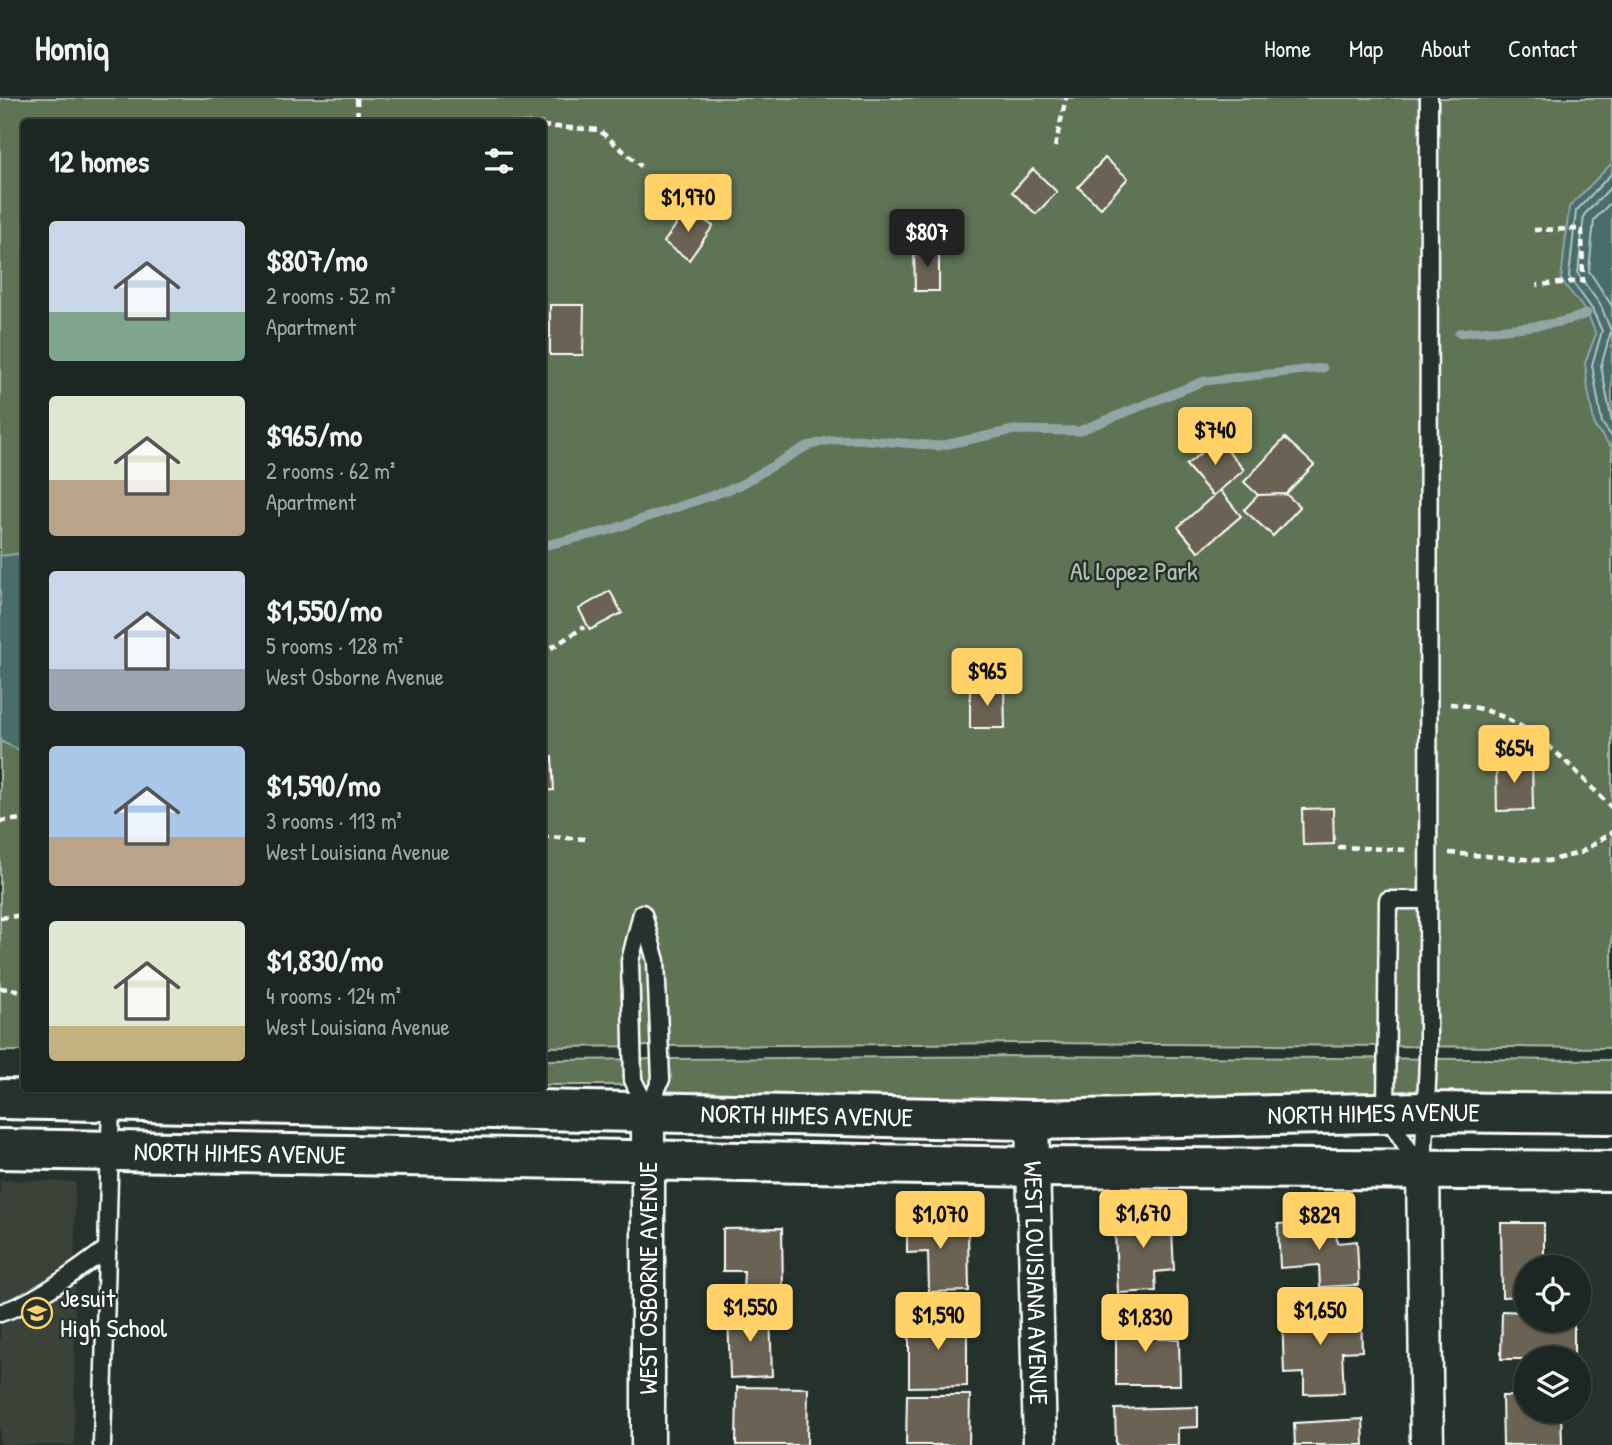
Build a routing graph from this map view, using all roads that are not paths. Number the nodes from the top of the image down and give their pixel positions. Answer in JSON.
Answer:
{"nodes":[{"id":1,"x":1429,"y":98,"type":"edge"},
{"id":2,"x":1427,"y":900,"type":"junction"},
{"id":3,"x":0,"y":1099,"type":"edge"},
{"id":4,"x":111,"y":1100,"type":"junction"},
{"id":5,"x":648,"y":1111,"type":"junction"},
{"id":6,"x":1427,"y":1112,"type":"junction"},
{"id":7,"x":1386,"y":1114,"type":"junction"},
{"id":8,"x":1612,"y":1114,"type":"edge"},
{"id":9,"x":1032,"y":1120,"type":"junction"},
{"id":10,"x":0,"y":1149,"type":"edge"},
{"id":11,"x":111,"y":1151,"type":"junction"},
{"id":12,"x":647,"y":1160,"type":"junction"},
{"id":13,"x":1035,"y":1167,"type":"junction"},
{"id":14,"x":1423,"y":1171,"type":"junction"},
{"id":15,"x":1612,"y":1171,"type":"edge"},
{"id":16,"x":108,"y":1248,"type":"junction"},
{"id":17,"x":0,"y":1312,"type":"edge"},
{"id":18,"x":102,"y":1445,"type":"edge"},
{"id":19,"x":648,"y":1445,"type":"edge"},
{"id":20,"x":1040,"y":1445,"type":"edge"},
{"id":21,"x":1427,"y":1445,"type":"edge"}],
"edges":[{"from":1,"to":2,"type":"lane"},
{"from":2,"to":6,"type":"lane"},
{"from":2,"to":7,"type":"lane"},
{"from":3,"to":4,"type":"street","name":"NORTH HIMES AVENUE"},
{"from":4,"to":5,"type":"street","name":"NORTH HIMES AVENUE"},
{"from":4,"to":11,"type":"lane"},
{"from":5,"to":5,"type":"lane"},
{"from":5,"to":9,"type":"street","name":"NORTH HIMES AVENUE"},
{"from":5,"to":12,"type":"street","name":"WEST OSBORNE AVENUE"},
{"from":6,"to":7,"type":"street","name":"NORTH HIMES AVENUE"},
{"from":6,"to":8,"type":"street","name":"NORTH HIMES AVENUE"},
{"from":6,"to":14,"type":"lane"},
{"from":7,"to":9,"type":"street","name":"NORTH HIMES AVENUE"},
{"from":7,"to":14,"type":"lane"},
{"from":9,"to":13,"type":"street","name":"WEST LOUISIANA AVENUE"},
{"from":10,"to":11,"type":"street","name":"NORTH HIMES AVENUE"},
{"from":11,"to":12,"type":"street","name":"NORTH HIMES AVENUE"},
{"from":11,"to":16,"type":"lane"},
{"from":12,"to":13,"type":"street","name":"NORTH HIMES AVENUE"},
{"from":12,"to":19,"type":"street","name":"WEST OSBORNE AVENUE"},
{"from":13,"to":14,"type":"street","name":"NORTH HIMES AVENUE"},
{"from":13,"to":20,"type":"street","name":"WEST LOUISIANA AVENUE"},
{"from":14,"to":15,"type":"street","name":"NORTH HIMES AVENUE"},
{"from":14,"to":21,"type":"street"},
{"from":16,"to":17,"type":"lane"},
{"from":16,"to":18,"type":"lane"}]}
